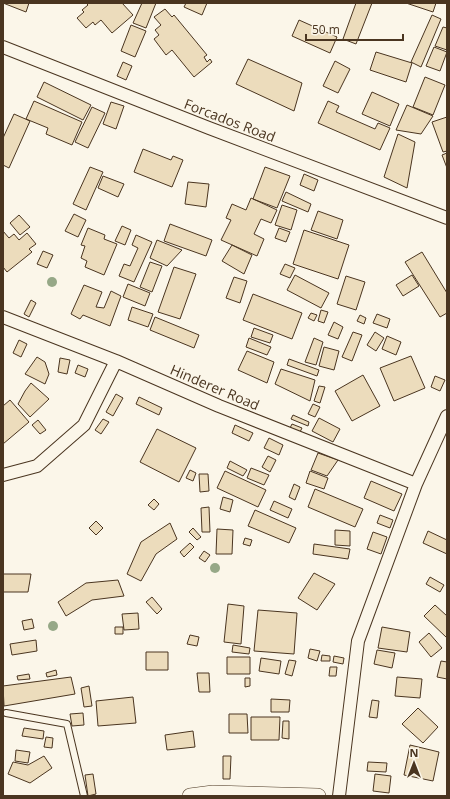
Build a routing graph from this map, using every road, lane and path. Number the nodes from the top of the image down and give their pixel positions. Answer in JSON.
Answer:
{"nodes":[{"id":1,"x":3,"y":47,"type":"edge"},
{"id":2,"x":447,"y":218,"type":"edge"},
{"id":3,"x":3,"y":317,"type":"edge"},
{"id":4,"x":116,"y":361,"type":"junction"},
{"id":5,"x":447,"y":416,"type":"edge"},
{"id":6,"x":3,"y":475,"type":"edge"},
{"id":7,"x":416,"y":484,"type":"junction"},
{"id":8,"x":6,"y":713,"type":"dead end"},
{"id":9,"x":84,"y":796,"type":"edge"},
{"id":10,"x":190,"y":796,"type":"edge"},
{"id":11,"x":318,"y":796,"type":"edge"},
{"id":12,"x":338,"y":796,"type":"edge"}],
"edges":[{"from":1,"to":2,"type":"street","name":"Forcados Road"},
{"from":3,"to":4,"type":"street","name":"Hinderer Road"},
{"from":4,"to":6,"type":"street"},
{"from":4,"to":7,"type":"street","name":"Hinderer Road"},
{"from":5,"to":7,"type":"street"},
{"from":7,"to":12,"type":"street"},
{"from":8,"to":9,"type":"lane"},
{"from":10,"to":11,"type":"street"}]}
